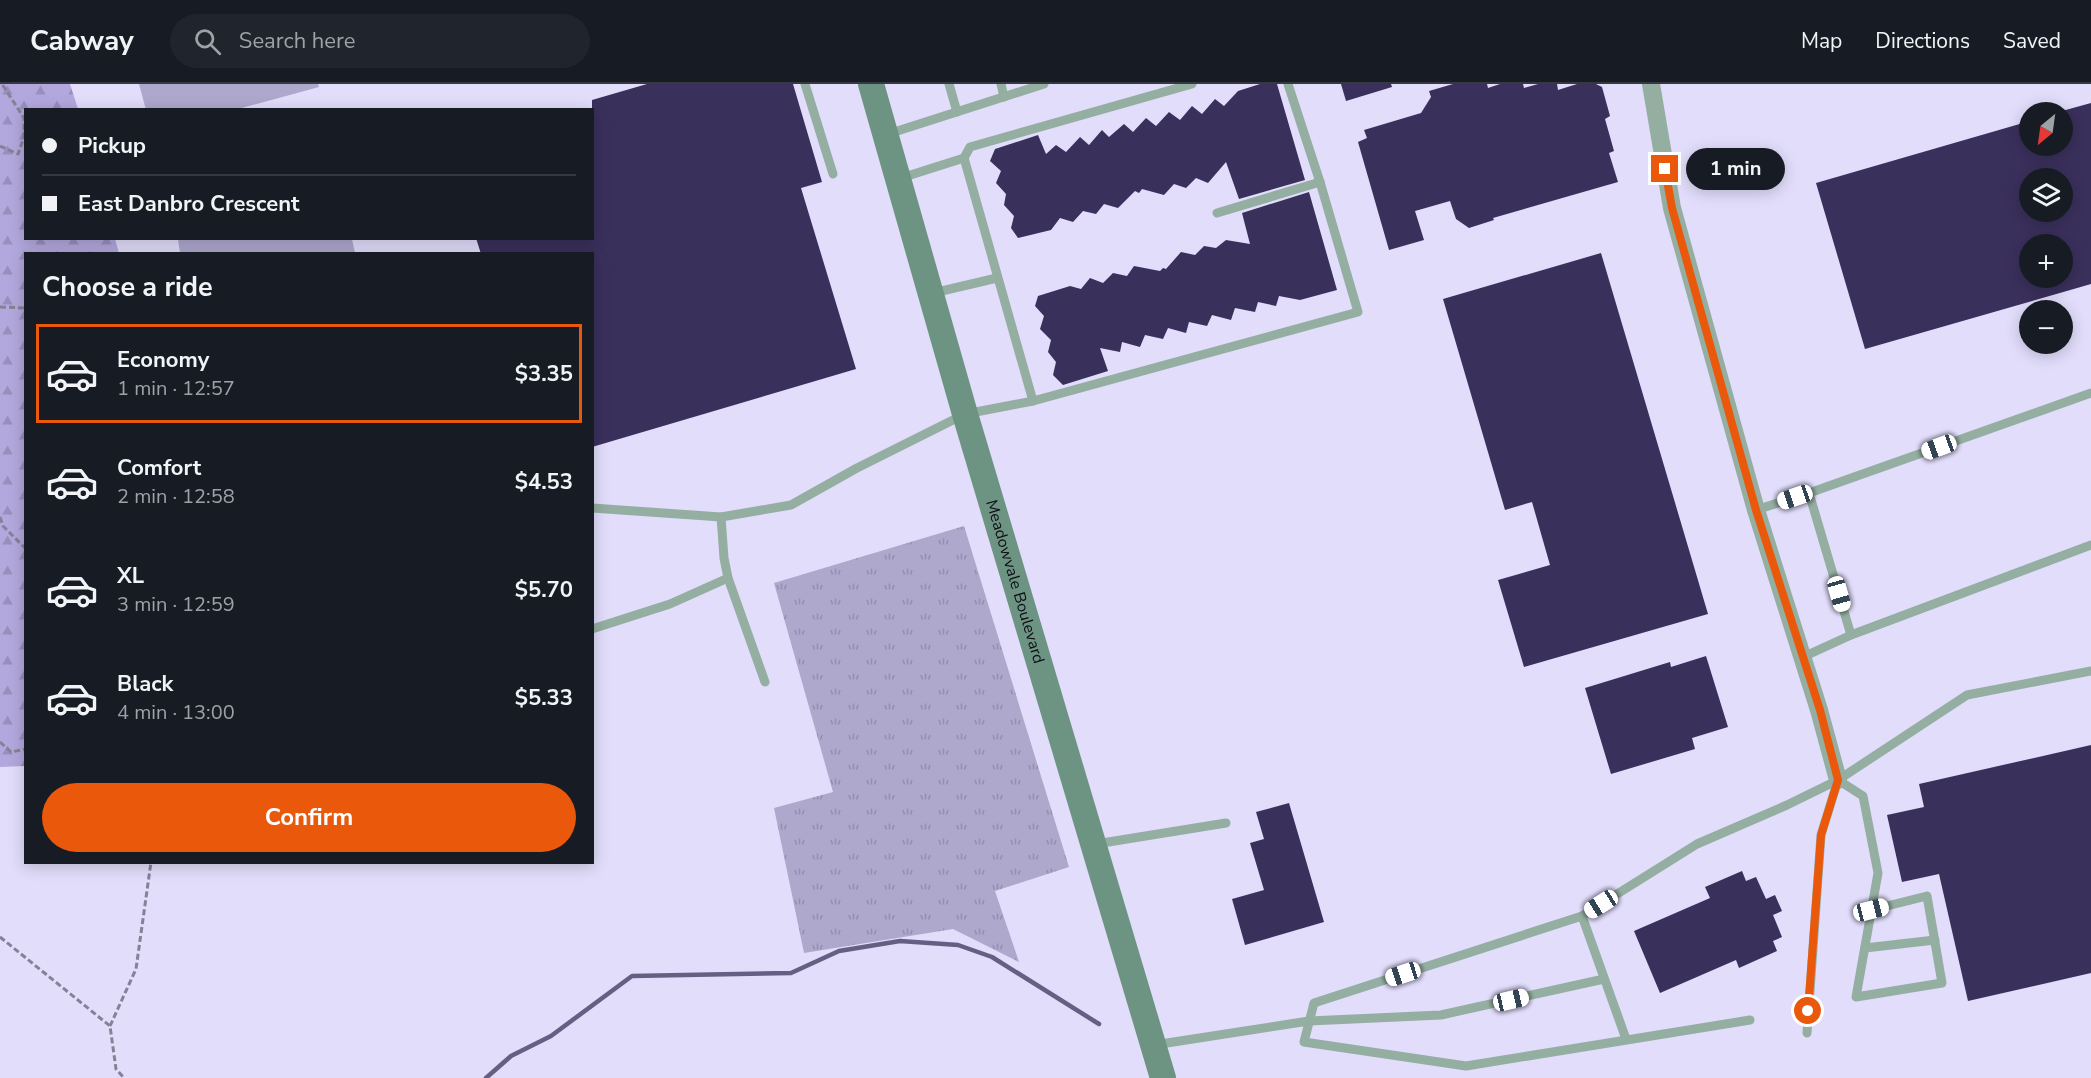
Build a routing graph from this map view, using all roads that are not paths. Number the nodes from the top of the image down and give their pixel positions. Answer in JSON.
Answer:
{"nodes":[{"id":1,"x":805,"y":84,"type":"edge"},
{"id":2,"x":871,"y":84,"type":"edge"},
{"id":3,"x":949,"y":84,"type":"edge"},
{"id":4,"x":1000,"y":84,"type":"edge"},
{"id":5,"x":1044,"y":84,"type":"edge"},
{"id":6,"x":1192,"y":84,"type":"edge"},
{"id":7,"x":1288,"y":84,"type":"edge"},
{"id":8,"x":1651,"y":84,"type":"edge"},
{"id":9,"x":1004,"y":97,"type":"junction"},
{"id":10,"x":957,"y":112,"type":"junction"},
{"id":11,"x":886,"y":134,"type":"junction"},
{"id":12,"x":964,"y":158,"type":"junction"},
{"id":13,"x":833,"y":174,"type":"dead end"},
{"id":14,"x":899,"y":179,"type":"junction"},
{"id":15,"x":1320,"y":182,"type":"junction"},
{"id":16,"x":1217,"y":213,"type":"dead end"},
{"id":17,"x":997,"y":278,"type":"junction"},
{"id":18,"x":931,"y":294,"type":"junction"},
{"id":19,"x":2091,"y":393,"type":"edge"},
{"id":20,"x":1034,"y":400,"type":"junction"},
{"id":21,"x":965,"y":414,"type":"junction"},
{"id":22,"x":1809,"y":493,"type":"junction"},
{"id":23,"x":594,"y":508,"type":"edge"},
{"id":24,"x":1756,"y":510,"type":"junction"},
{"id":25,"x":721,"y":518,"type":"junction"},
{"id":26,"x":2091,"y":545,"type":"edge"},
{"id":27,"x":728,"y":578,"type":"junction"},
{"id":28,"x":594,"y":628,"type":"edge"},
{"id":29,"x":1851,"y":635,"type":"junction"},
{"id":30,"x":1803,"y":657,"type":"junction"},
{"id":31,"x":2091,"y":671,"type":"edge"},
{"id":32,"x":765,"y":682,"type":"dead end"},
{"id":33,"x":1838,"y":780,"type":"junction"},
{"id":34,"x":1226,"y":823,"type":"dead end"},
{"id":35,"x":1093,"y":844,"type":"junction"},
{"id":36,"x":1871,"y":910,"type":"junction"},
{"id":37,"x":1582,"y":916,"type":"junction"},
{"id":38,"x":1935,"y":940,"type":"junction"},
{"id":39,"x":1865,"y":948,"type":"junction"},
{"id":40,"x":1604,"y":979,"type":"junction"},
{"id":41,"x":1750,"y":1020,"type":"dead end"},
{"id":42,"x":1309,"y":1021,"type":"junction"},
{"id":43,"x":1807,"y":1033,"type":"dead end"},
{"id":44,"x":1626,"y":1039,"type":"junction"},
{"id":45,"x":1153,"y":1045,"type":"junction"},
{"id":46,"x":1163,"y":1078,"type":"edge"}],
"edges":[{"from":1,"to":13,"type":"lane"},
{"from":2,"to":11,"type":"main road","name":"Meadowvale Boulevard"},
{"from":3,"to":10,"type":"lane"},
{"from":4,"to":9,"type":"lane"},
{"from":5,"to":9,"type":"lane"},
{"from":6,"to":12,"type":"lane"},
{"from":7,"to":15,"type":"lane"},
{"from":8,"to":24,"type":"street"},
{"from":9,"to":10,"type":"lane"},
{"from":10,"to":11,"type":"lane"},
{"from":11,"to":14,"type":"main road","name":"Meadowvale Boulevard"},
{"from":12,"to":14,"type":"lane"},
{"from":12,"to":17,"type":"lane"},
{"from":14,"to":18,"type":"main road","name":"Meadowvale Boulevard"},
{"from":15,"to":16,"type":"lane"},
{"from":15,"to":20,"type":"lane"},
{"from":17,"to":18,"type":"lane"},
{"from":17,"to":20,"type":"lane"},
{"from":18,"to":21,"type":"main road","name":"Meadowvale Boulevard"},
{"from":19,"to":22,"type":"lane"},
{"from":20,"to":21,"type":"lane"},
{"from":21,"to":25,"type":"lane"},
{"from":21,"to":35,"type":"main road","name":"Meadowvale Boulevard"},
{"from":22,"to":24,"type":"lane"},
{"from":22,"to":29,"type":"lane"},
{"from":23,"to":25,"type":"lane"},
{"from":24,"to":30,"type":"street"},
{"from":25,"to":27,"type":"lane"},
{"from":26,"to":29,"type":"lane"},
{"from":27,"to":28,"type":"lane"},
{"from":27,"to":32,"type":"lane"},
{"from":29,"to":30,"type":"lane"},
{"from":30,"to":33,"type":"street"},
{"from":31,"to":33,"type":"lane"},
{"from":33,"to":36,"type":"lane"},
{"from":33,"to":37,"type":"lane"},
{"from":33,"to":43,"type":"lane"},
{"from":34,"to":35,"type":"lane"},
{"from":35,"to":45,"type":"main road","name":"Meadowvale Boulevard"},
{"from":36,"to":38,"type":"lane"},
{"from":36,"to":39,"type":"lane"},
{"from":37,"to":40,"type":"lane"},
{"from":37,"to":42,"type":"lane"},
{"from":38,"to":39,"type":"lane"},
{"from":38,"to":39,"type":"lane"},
{"from":40,"to":42,"type":"lane"},
{"from":40,"to":44,"type":"lane"},
{"from":41,"to":44,"type":"lane"},
{"from":42,"to":44,"type":"lane"},
{"from":42,"to":45,"type":"lane"},
{"from":45,"to":46,"type":"main road","name":"Meadowvale Boulevard"}]}
